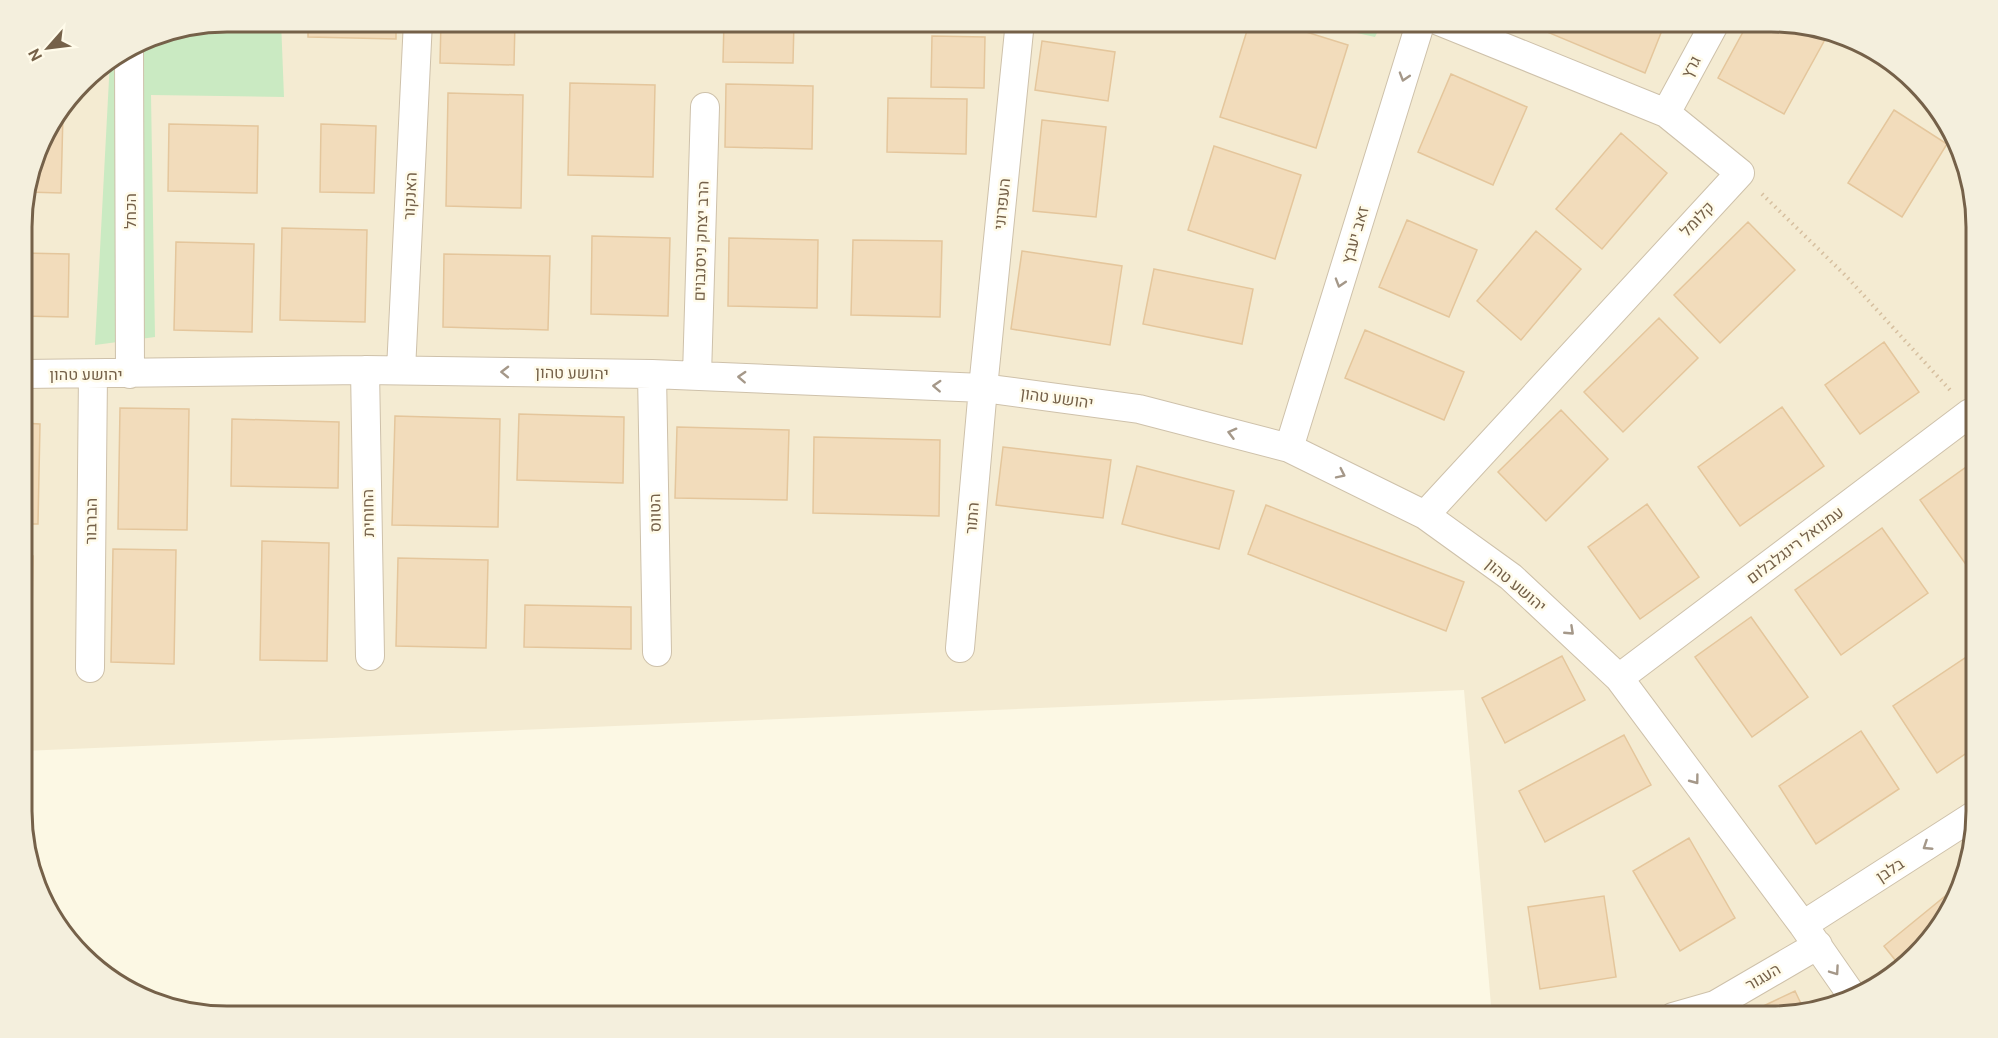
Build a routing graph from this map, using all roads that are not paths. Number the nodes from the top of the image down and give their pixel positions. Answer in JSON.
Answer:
{"nodes":[{"id":1,"x":417,"y":32,"type":"edge"},
{"id":2,"x":1019,"y":32,"type":"edge"},
{"id":3,"x":1418,"y":32,"type":"edge"},
{"id":4,"x":1466,"y":32,"type":"edge"},
{"id":5,"x":1710,"y":32,"type":"edge"},
{"id":6,"x":129,"y":58,"type":"edge"},
{"id":7,"x":705,"y":106,"type":"dead end"},
{"id":8,"x":1666,"y":113,"type":"junction"},
{"id":9,"x":365,"y":370,"type":"junction"},
{"id":10,"x":401,"y":370,"type":"junction"},
{"id":11,"x":32,"y":374,"type":"edge"},
{"id":12,"x":93,"y":374,"type":"junction"},
{"id":13,"x":130,"y":374,"type":"junction"},
{"id":14,"x":652,"y":374,"type":"junction"},
{"id":15,"x":697,"y":375,"type":"junction"},
{"id":16,"x":983,"y":388,"type":"junction"},
{"id":17,"x":1966,"y":421,"type":"edge"},
{"id":18,"x":1289,"y":448,"type":"junction"},
{"id":19,"x":1425,"y":515,"type":"junction"},
{"id":20,"x":960,"y":648,"type":"dead end"},
{"id":21,"x":657,"y":652,"type":"dead end"},
{"id":22,"x":370,"y":656,"type":"dead end"},
{"id":23,"x":90,"y":668,"type":"dead end"},
{"id":24,"x":1619,"y":678,"type":"junction"},
{"id":25,"x":1966,"y":822,"type":"edge"},
{"id":26,"x":1810,"y":935,"type":"junction"},
{"id":27,"x":1848,"y":990,"type":"edge"},
{"id":28,"x":1711,"y":1006,"type":"edge"}],
"edges":[{"from":1,"to":10,"type":"street","name":"האנקור"},
{"from":2,"to":16,"type":"street","name":"העפרוני"},
{"from":3,"to":18,"type":"street","name":"זאב יעבץ","one_way":true},
{"from":4,"to":8,"type":"street"},
{"from":5,"to":8,"type":"street","name":"גרץ"},
{"from":6,"to":13,"type":"street","name":"הכחל"},
{"from":7,"to":15,"type":"street","name":"הרב יצחק ניסנבוים"},
{"from":8,"to":19,"type":"street","name":"קלומל"},
{"from":9,"to":10,"type":"street","name":"יהושע טהון"},
{"from":9,"to":13,"type":"street","name":"יהושע טהון"},
{"from":9,"to":22,"type":"street","name":"החוחית"},
{"from":14,"to":10,"type":"street","name":"יהושע טהון","one_way":true},
{"from":11,"to":12,"type":"street","name":"יהושע טהון"},
{"from":12,"to":13,"type":"street","name":"יהושע טהון"},
{"from":12,"to":23,"type":"street","name":"הברבור"},
{"from":14,"to":15,"type":"street","name":"יהושע טהון"},
{"from":14,"to":21,"type":"street","name":"הטווס"},
{"from":16,"to":15,"type":"street","name":"יהושע טהון","one_way":true},
{"from":18,"to":16,"type":"street","name":"יהושע טהון","one_way":true},
{"from":16,"to":20,"type":"street","name":"התור"},
{"from":17,"to":24,"type":"street","name":"עמנואל רינגלבלום"},
{"from":18,"to":19,"type":"street","name":"יהושע טהון","one_way":true},
{"from":19,"to":24,"type":"street","name":"יהושע טהון","one_way":true},
{"from":24,"to":26,"type":"street","name":"יהושע טהון","one_way":true},
{"from":25,"to":26,"type":"street","name":"בלבן","one_way":true},
{"from":26,"to":27,"type":"street","name":"יהושע טהון","one_way":true},
{"from":26,"to":28,"type":"street","name":"העגור"}]}
